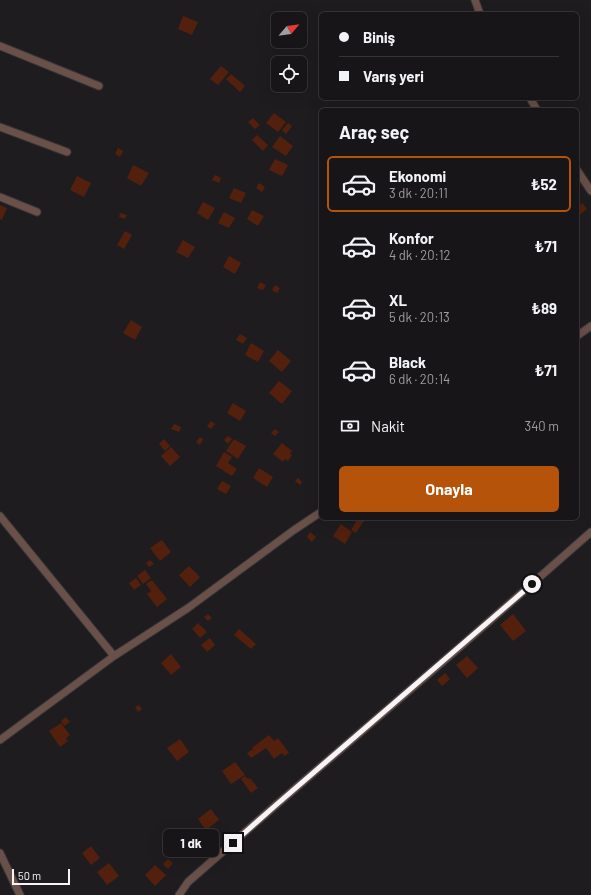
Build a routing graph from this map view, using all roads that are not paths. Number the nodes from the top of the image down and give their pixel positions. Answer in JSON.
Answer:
{"nodes":[{"id":1,"x":475,"y":0,"type":"edge"},
{"id":2,"x":479,"y":12,"type":"edge"},
{"id":3,"x":0,"y":46,"type":"edge"},
{"id":4,"x":99,"y":86,"type":"dead end"},
{"id":5,"x":0,"y":127,"type":"edge"},
{"id":6,"x":67,"y":152,"type":"dead end"},
{"id":7,"x":579,"y":173,"type":"edge"},
{"id":8,"x":591,"y":191,"type":"edge"},
{"id":9,"x":0,"y":198,"type":"edge"},
{"id":10,"x":37,"y":212,"type":"dead end"},
{"id":11,"x":591,"y":326,"type":"edge"},
{"id":12,"x":579,"y":335,"type":"edge"},
{"id":13,"x":319,"y":513,"type":"edge"},
{"id":14,"x":0,"y":516,"type":"edge"},
{"id":15,"x":591,"y":532,"type":"edge"},
{"id":16,"x":114,"y":656,"type":"junction"},
{"id":17,"x":0,"y":740,"type":"edge"},
{"id":18,"x":0,"y":853,"type":"edge"},
{"id":19,"x":20,"y":895,"type":"edge"},
{"id":20,"x":179,"y":895,"type":"edge"}],
"edges":[{"from":1,"to":2,"type":"street"},
{"from":3,"to":4,"type":"street"},
{"from":5,"to":6,"type":"street"},
{"from":7,"to":8,"type":"street"},
{"from":9,"to":10,"type":"street"},
{"from":11,"to":12,"type":"street"},
{"from":13,"to":16,"type":"street"},
{"from":14,"to":16,"type":"street"},
{"from":15,"to":20,"type":"street"},
{"from":16,"to":17,"type":"street"},
{"from":18,"to":19,"type":"street"}]}
